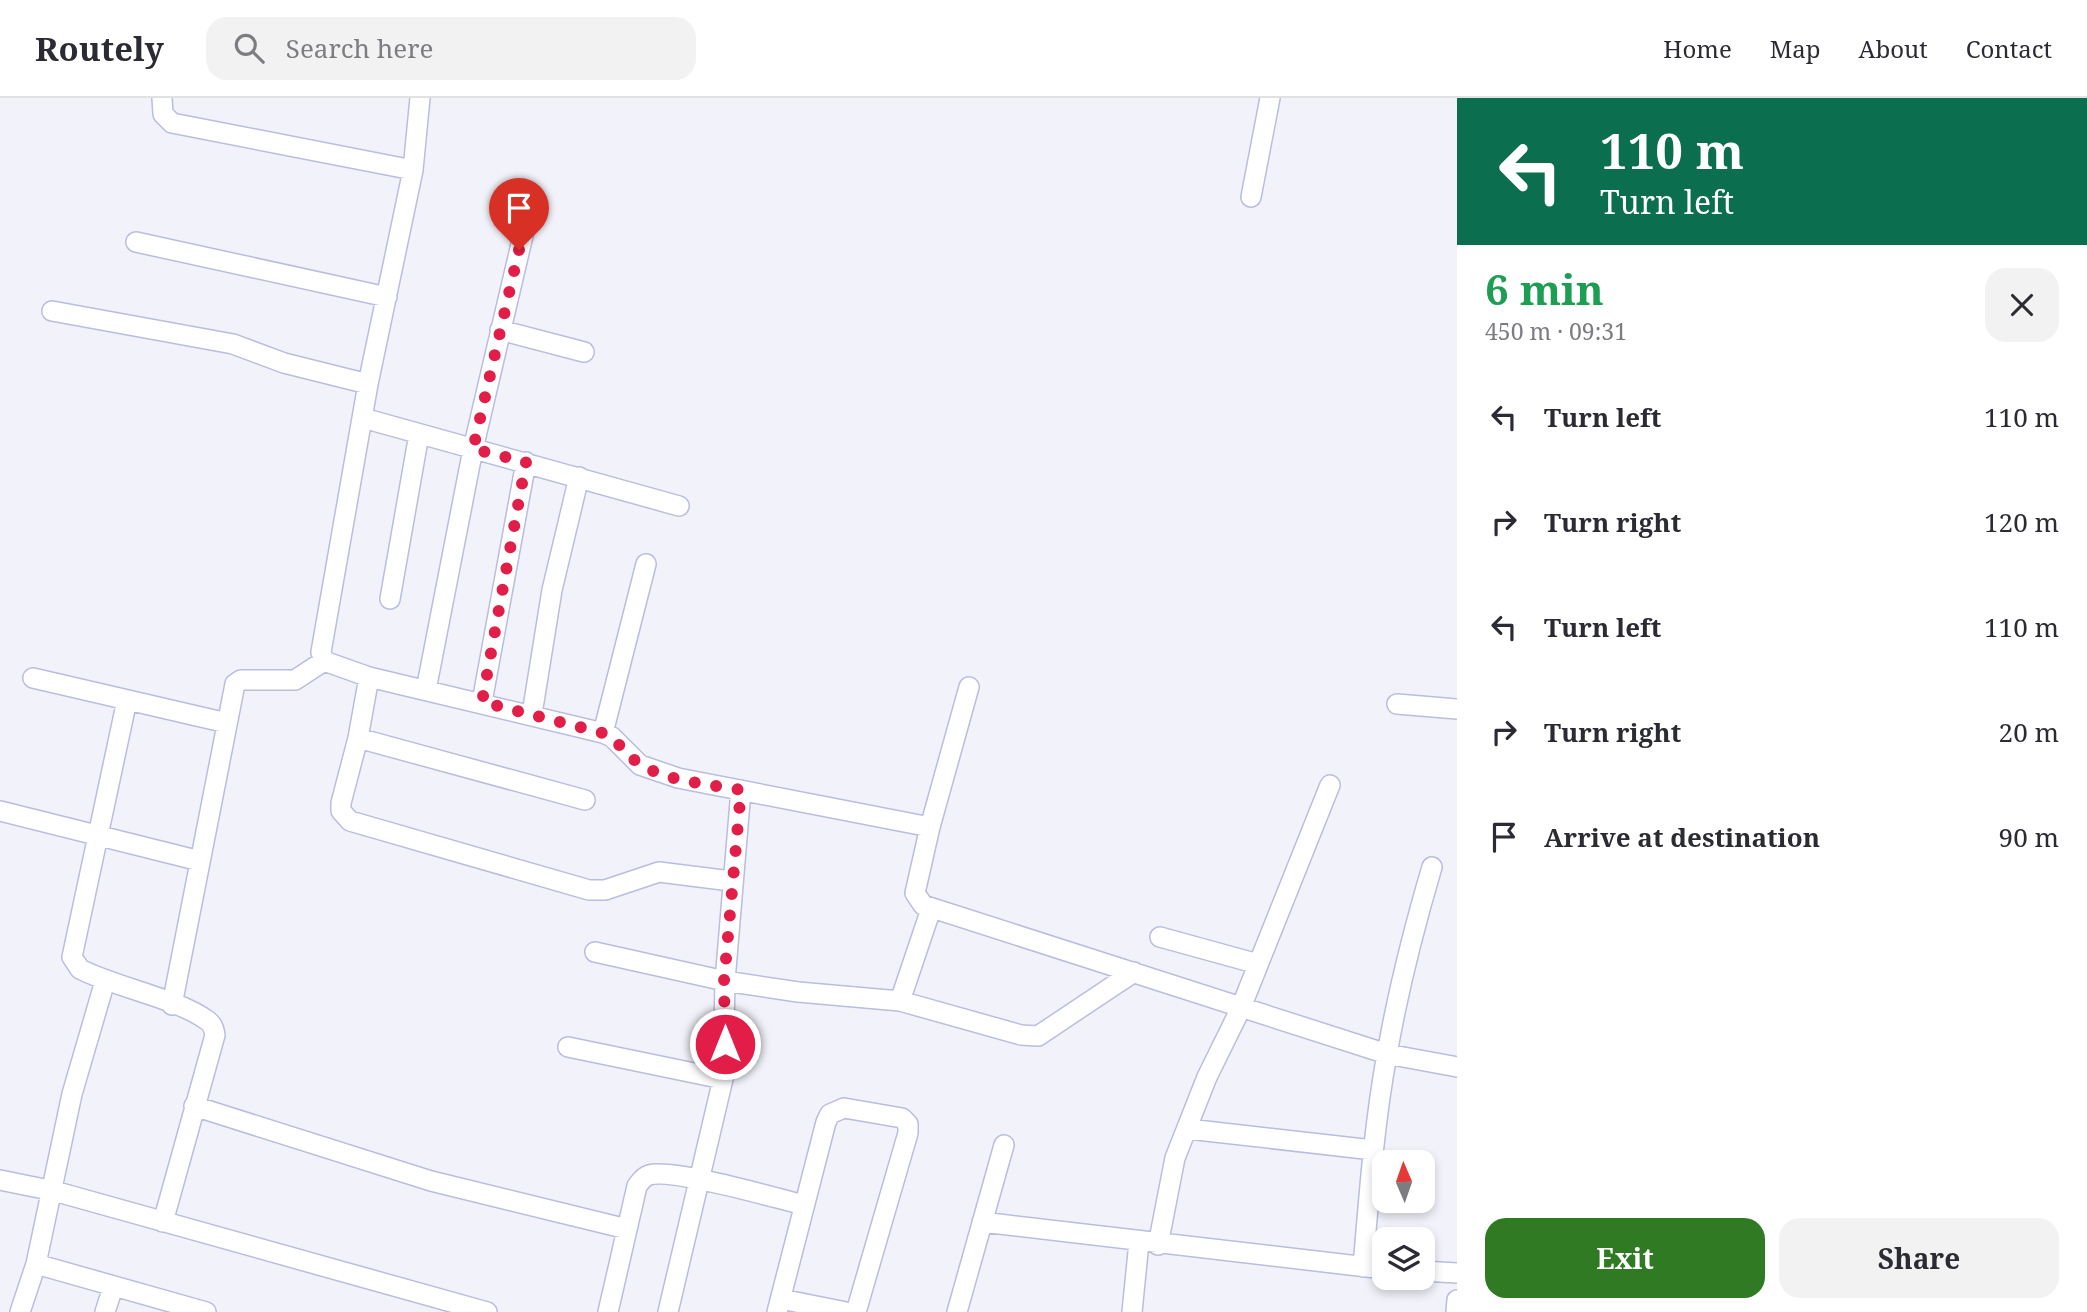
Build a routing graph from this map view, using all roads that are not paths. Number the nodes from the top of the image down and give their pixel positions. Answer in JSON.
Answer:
{"nodes":[{"id":1,"x":162,"y":98,"type":"edge"},
{"id":2,"x":420,"y":98,"type":"edge"},
{"id":3,"x":1270,"y":98,"type":"edge"},
{"id":4,"x":413,"y":170,"type":"junction"},
{"id":5,"x":1251,"y":197,"type":"dead end"},
{"id":6,"x":526,"y":223,"type":"dead end"},
{"id":7,"x":136,"y":242,"type":"dead end"},
{"id":8,"x":387,"y":297,"type":"junction"},
{"id":9,"x":52,"y":311,"type":"dead end"},
{"id":10,"x":500,"y":330,"type":"junction"},
{"id":11,"x":584,"y":352,"type":"dead end"},
{"id":12,"x":368,"y":384,"type":"junction"},
{"id":13,"x":363,"y":418,"type":"junction"},
{"id":14,"x":419,"y":434,"type":"junction"},
{"id":15,"x":473,"y":449,"type":"junction"},
{"id":16,"x":526,"y":462,"type":"junction"},
{"id":17,"x":579,"y":477,"type":"junction"},
{"id":18,"x":679,"y":506,"type":"dead end"},
{"id":19,"x":646,"y":564,"type":"dead end"},
{"id":20,"x":390,"y":599,"type":"dead end"},
{"id":21,"x":324,"y":661,"type":"junction"},
{"id":22,"x":369,"y":677,"type":"junction"},
{"id":23,"x":33,"y":678,"type":"dead end"},
{"id":24,"x":969,"y":687,"type":"dead end"},
{"id":25,"x":426,"y":690,"type":"junction"},
{"id":26,"x":127,"y":700,"type":"junction"},
{"id":27,"x":482,"y":702,"type":"junction"},
{"id":28,"x":1397,"y":704,"type":"dead end"},
{"id":29,"x":1457,"y":709,"type":"edge"},
{"id":30,"x":532,"y":714,"type":"junction"},
{"id":31,"x":227,"y":723,"type":"junction"},
{"id":32,"x":603,"y":733,"type":"junction"},
{"id":33,"x":358,"y":738,"type":"junction"},
{"id":34,"x":1330,"y":785,"type":"dead end"},
{"id":35,"x":741,"y":790,"type":"junction"},
{"id":36,"x":585,"y":800,"type":"dead end"},
{"id":37,"x":0,"y":811,"type":"edge"},
{"id":38,"x":930,"y":827,"type":"junction"},
{"id":39,"x":98,"y":834,"type":"junction"},
{"id":40,"x":200,"y":861,"type":"junction"},
{"id":41,"x":1432,"y":867,"type":"dead end"},
{"id":42,"x":732,"y":881,"type":"junction"},
{"id":43,"x":931,"y":908,"type":"junction"},
{"id":44,"x":1160,"y":937,"type":"dead end"},
{"id":45,"x":595,"y":952,"type":"dead end"},
{"id":46,"x":1258,"y":964,"type":"junction"},
{"id":47,"x":1134,"y":972,"type":"junction"},
{"id":48,"x":724,"y":981,"type":"junction"},
{"id":49,"x":105,"y":982,"type":"junction"},
{"id":50,"x":900,"y":1001,"type":"junction"},
{"id":51,"x":172,"y":1005,"type":"junction"},
{"id":52,"x":1240,"y":1010,"type":"junction"},
{"id":53,"x":568,"y":1047,"type":"dead end"},
{"id":54,"x":1387,"y":1054,"type":"junction"},
{"id":55,"x":1457,"y":1068,"type":"edge"},
{"id":56,"x":723,"y":1079,"type":"junction"},
{"id":57,"x":194,"y":1106,"type":"junction"},
{"id":58,"x":1188,"y":1129,"type":"junction"},
{"id":59,"x":1004,"y":1145,"type":"dead end"},
{"id":60,"x":1373,"y":1150,"type":"joint"},
{"id":61,"x":1372,"y":1162,"type":"edge"},
{"id":62,"x":0,"y":1180,"type":"edge"},
{"id":63,"x":702,"y":1180,"type":"junction"},
{"id":64,"x":54,"y":1191,"type":"junction"},
{"id":65,"x":804,"y":1205,"type":"junction"},
{"id":66,"x":163,"y":1222,"type":"junction"},
{"id":67,"x":982,"y":1222,"type":"junction"},
{"id":68,"x":627,"y":1229,"type":"junction"},
{"id":69,"x":1149,"y":1243,"type":"junction"},
{"id":70,"x":36,"y":1264,"type":"junction"},
{"id":71,"x":1363,"y":1267,"type":"junction"},
{"id":72,"x":1372,"y":1268,"type":"edge"},
{"id":73,"x":1435,"y":1272,"type":"edge"},
{"id":74,"x":1457,"y":1273,"type":"edge"},
{"id":75,"x":113,"y":1287,"type":"junction"},
{"id":76,"x":1457,"y":1300,"type":"edge"},
{"id":77,"x":779,"y":1306,"type":"edge"},
{"id":78,"x":20,"y":1312,"type":"edge"},
{"id":79,"x":105,"y":1312,"type":"edge"},
{"id":80,"x":203,"y":1312,"type":"edge"},
{"id":81,"x":487,"y":1312,"type":"edge"},
{"id":82,"x":608,"y":1312,"type":"edge"},
{"id":83,"x":668,"y":1312,"type":"edge"},
{"id":84,"x":846,"y":1312,"type":"edge"},
{"id":85,"x":856,"y":1312,"type":"edge"},
{"id":86,"x":957,"y":1312,"type":"edge"},
{"id":87,"x":1132,"y":1312,"type":"edge"},
{"id":88,"x":1456,"y":1312,"type":"edge"}],
"edges":[{"from":1,"to":4,"type":"street"},
{"from":2,"to":4,"type":"street"},
{"from":3,"to":5,"type":"street"},
{"from":4,"to":8,"type":"street"},
{"from":6,"to":10,"type":"street"},
{"from":7,"to":8,"type":"street"},
{"from":8,"to":12,"type":"street"},
{"from":9,"to":12,"type":"street"},
{"from":10,"to":11,"type":"street"},
{"from":10,"to":15,"type":"street"},
{"from":12,"to":13,"type":"street"},
{"from":13,"to":14,"type":"street"},
{"from":13,"to":21,"type":"street"},
{"from":14,"to":15,"type":"street"},
{"from":14,"to":20,"type":"street"},
{"from":15,"to":16,"type":"street"},
{"from":15,"to":25,"type":"street"},
{"from":16,"to":17,"type":"street"},
{"from":16,"to":27,"type":"street"},
{"from":17,"to":18,"type":"street"},
{"from":17,"to":30,"type":"street"},
{"from":19,"to":32,"type":"street"},
{"from":21,"to":22,"type":"street"},
{"from":21,"to":31,"type":"street"},
{"from":22,"to":25,"type":"street"},
{"from":22,"to":33,"type":"street"},
{"from":23,"to":26,"type":"street"},
{"from":24,"to":38,"type":"street"},
{"from":25,"to":27,"type":"street"},
{"from":26,"to":31,"type":"street"},
{"from":26,"to":39,"type":"street"},
{"from":27,"to":30,"type":"street"},
{"from":28,"to":29,"type":"street"},
{"from":30,"to":32,"type":"street"},
{"from":31,"to":40,"type":"street"},
{"from":32,"to":35,"type":"street"},
{"from":33,"to":36,"type":"street"},
{"from":33,"to":42,"type":"street"},
{"from":34,"to":46,"type":"street"},
{"from":35,"to":38,"type":"street"},
{"from":35,"to":42,"type":"street"},
{"from":37,"to":39,"type":"street"},
{"from":38,"to":43,"type":"street"},
{"from":39,"to":40,"type":"street"},
{"from":39,"to":49,"type":"street"},
{"from":40,"to":51,"type":"street"},
{"from":41,"to":54,"type":"street"},
{"from":42,"to":48,"type":"street"},
{"from":43,"to":47,"type":"street"},
{"from":43,"to":50,"type":"street"},
{"from":44,"to":46,"type":"street"},
{"from":45,"to":48,"type":"street"},
{"from":46,"to":52,"type":"street"},
{"from":47,"to":50,"type":"street"},
{"from":47,"to":52,"type":"street"},
{"from":48,"to":50,"type":"street"},
{"from":48,"to":56,"type":"street"},
{"from":49,"to":51,"type":"street"},
{"from":49,"to":64,"type":"street"},
{"from":51,"to":57,"type":"street"},
{"from":52,"to":54,"type":"street"},
{"from":52,"to":58,"type":"street"},
{"from":53,"to":56,"type":"street"},
{"from":54,"to":55,"type":"street"},
{"from":54,"to":60,"type":"street"},
{"from":56,"to":63,"type":"street"},
{"from":57,"to":66,"type":"street"},
{"from":57,"to":68,"type":"street"},
{"from":58,"to":60,"type":"street"},
{"from":58,"to":69,"type":"street"},
{"from":59,"to":67,"type":"street"},
{"from":61,"to":71,"type":"street"},
{"from":62,"to":64,"type":"street"},
{"from":63,"to":65,"type":"street"},
{"from":63,"to":68,"type":"street"},
{"from":63,"to":83,"type":"street"},
{"from":64,"to":66,"type":"street"},
{"from":64,"to":70,"type":"street"},
{"from":65,"to":77,"type":"street"},
{"from":65,"to":85,"type":"street"},
{"from":66,"to":81,"type":"street"},
{"from":67,"to":69,"type":"street"},
{"from":67,"to":86,"type":"street"},
{"from":68,"to":82,"type":"street"},
{"from":69,"to":71,"type":"street"},
{"from":69,"to":87,"type":"street"},
{"from":70,"to":75,"type":"street"},
{"from":70,"to":78,"type":"street"},
{"from":71,"to":72,"type":"street"},
{"from":73,"to":74,"type":"street"},
{"from":75,"to":79,"type":"street"},
{"from":75,"to":80,"type":"street"},
{"from":76,"to":88,"type":"street"},
{"from":77,"to":84,"type":"street"}]}
